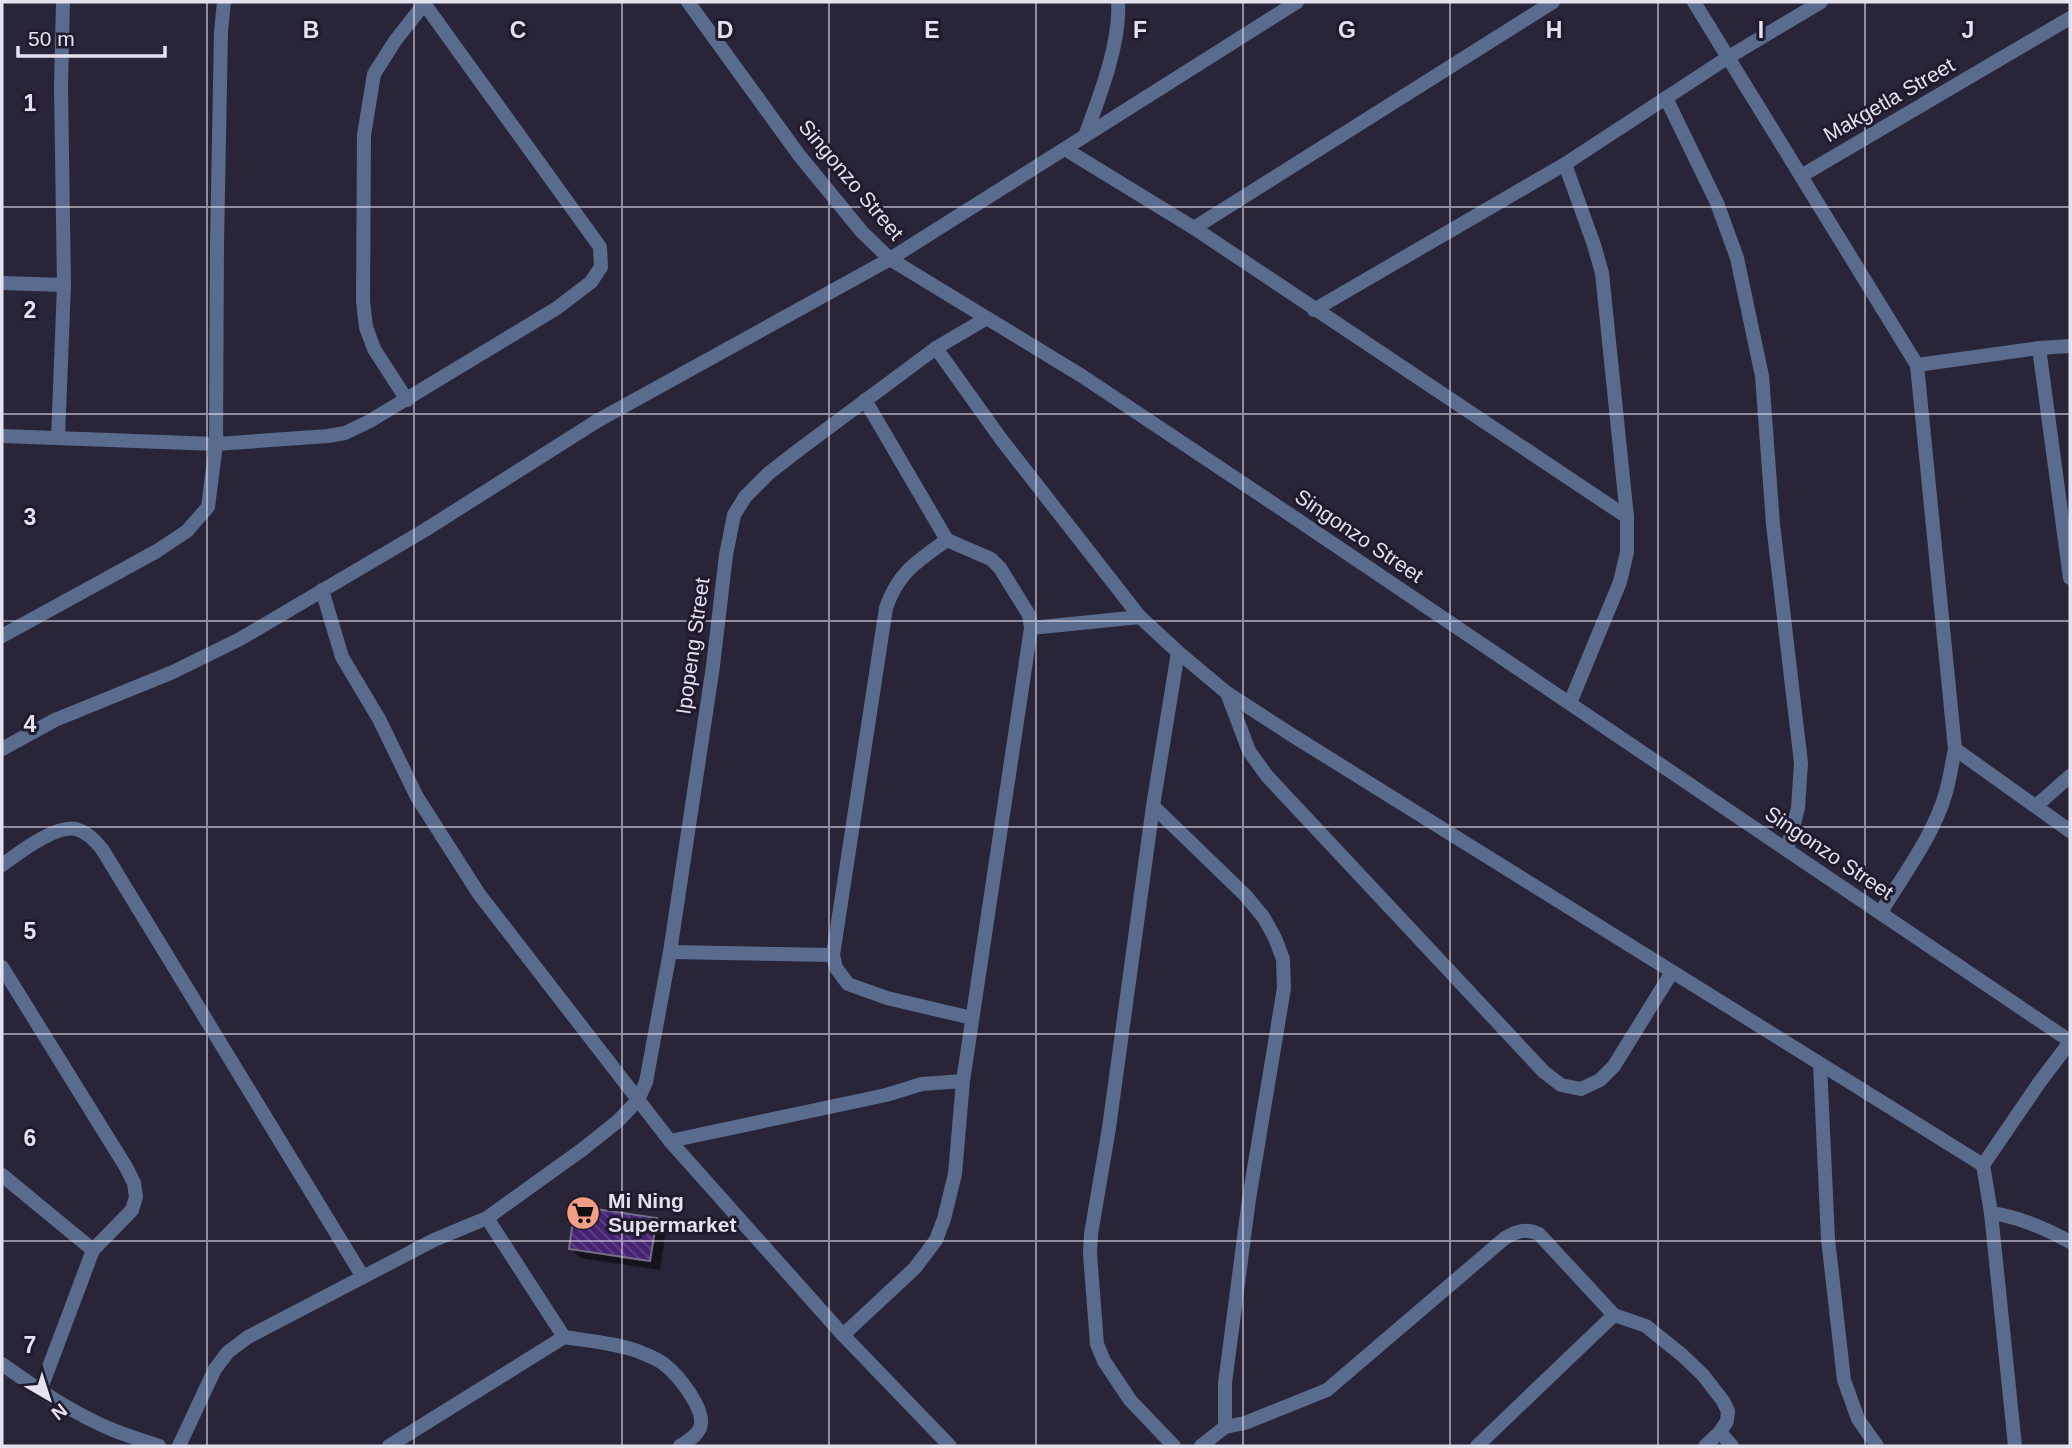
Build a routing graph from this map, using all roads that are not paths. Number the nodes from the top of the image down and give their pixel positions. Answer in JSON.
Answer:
{"nodes":[{"id":1,"x":63,"y":2,"type":"edge"},
{"id":2,"x":224,"y":2,"type":"edge"},
{"id":3,"x":688,"y":2,"type":"edge"},
{"id":4,"x":1118,"y":2,"type":"edge"},
{"id":5,"x":1297,"y":2,"type":"edge"},
{"id":6,"x":1553,"y":2,"type":"edge"},
{"id":7,"x":1694,"y":2,"type":"edge"},
{"id":8,"x":1821,"y":2,"type":"edge"},
{"id":9,"x":423,"y":3,"type":"edge"},
{"id":10,"x":2070,"y":18,"type":"edge"},
{"id":11,"x":1727,"y":58,"type":"junction"},
{"id":12,"x":1666,"y":98,"type":"junction"},
{"id":13,"x":1085,"y":136,"type":"junction"},
{"id":14,"x":1065,"y":149,"type":"junction"},
{"id":15,"x":1565,"y":164,"type":"junction"},
{"id":16,"x":1801,"y":176,"type":"junction"},
{"id":17,"x":1194,"y":228,"type":"junction"},
{"id":18,"x":890,"y":259,"type":"junction"},
{"id":19,"x":2,"y":283,"type":"edge"},
{"id":20,"x":64,"y":285,"type":"junction"},
{"id":21,"x":1314,"y":310,"type":"junction"},
{"id":22,"x":987,"y":318,"type":"junction"},
{"id":23,"x":2070,"y":346,"type":"edge"},
{"id":24,"x":936,"y":348,"type":"junction"},
{"id":25,"x":2039,"y":348,"type":"junction"},
{"id":26,"x":1917,"y":365,"type":"junction"},
{"id":27,"x":407,"y":400,"type":"junction"},
{"id":28,"x":865,"y":400,"type":"junction"},
{"id":29,"x":2,"y":436,"type":"edge"},
{"id":30,"x":58,"y":438,"type":"junction"},
{"id":31,"x":216,"y":444,"type":"junction"},
{"id":32,"x":1627,"y":517,"type":"junction"},
{"id":33,"x":947,"y":540,"type":"junction"},
{"id":34,"x":2070,"y":578,"type":"edge"},
{"id":35,"x":322,"y":590,"type":"junction"},
{"id":36,"x":1140,"y":617,"type":"junction"},
{"id":37,"x":1031,"y":628,"type":"junction"},
{"id":38,"x":2,"y":636,"type":"edge"},
{"id":39,"x":1178,"y":652,"type":"junction"},
{"id":40,"x":1227,"y":692,"type":"junction"},
{"id":41,"x":1570,"y":703,"type":"junction"},
{"id":42,"x":2,"y":749,"type":"edge"},
{"id":43,"x":1955,"y":749,"type":"junction"},
{"id":44,"x":2070,"y":776,"type":"edge"},
{"id":45,"x":1153,"y":806,"type":"junction"},
{"id":46,"x":2036,"y":806,"type":"junction"},
{"id":47,"x":2070,"y":831,"type":"edge"},
{"id":48,"x":1787,"y":850,"type":"junction"},
{"id":49,"x":2,"y":865,"type":"edge"},
{"id":50,"x":1881,"y":912,"type":"junction"},
{"id":51,"x":670,"y":952,"type":"junction"},
{"id":52,"x":833,"y":955,"type":"junction"},
{"id":53,"x":2,"y":967,"type":"edge"},
{"id":54,"x":1672,"y":972,"type":"junction"},
{"id":55,"x":972,"y":1018,"type":"junction"},
{"id":56,"x":2070,"y":1041,"type":"edge"},
{"id":57,"x":1820,"y":1064,"type":"junction"},
{"id":58,"x":963,"y":1081,"type":"junction"},
{"id":59,"x":638,"y":1100,"type":"junction"},
{"id":60,"x":670,"y":1141,"type":"junction"},
{"id":61,"x":1983,"y":1165,"type":"junction"},
{"id":62,"x":2,"y":1175,"type":"edge"},
{"id":63,"x":1992,"y":1213,"type":"junction"},
{"id":64,"x":487,"y":1217,"type":"junction"},
{"id":65,"x":2070,"y":1242,"type":"edge"},
{"id":66,"x":93,"y":1250,"type":"junction"},
{"id":67,"x":363,"y":1277,"type":"junction"},
{"id":68,"x":1614,"y":1315,"type":"junction"},
{"id":69,"x":843,"y":1335,"type":"junction"},
{"id":70,"x":564,"y":1337,"type":"junction"},
{"id":71,"x":2,"y":1364,"type":"edge"},
{"id":72,"x":40,"y":1391,"type":"junction"},
{"id":73,"x":1225,"y":1427,"type":"junction"},
{"id":74,"x":1720,"y":1432,"type":"junction"},
{"id":75,"x":159,"y":1446,"type":"edge"},
{"id":76,"x":178,"y":1446,"type":"edge"},
{"id":77,"x":389,"y":1446,"type":"edge"},
{"id":78,"x":680,"y":1446,"type":"edge"},
{"id":79,"x":950,"y":1446,"type":"edge"},
{"id":80,"x":1174,"y":1446,"type":"edge"},
{"id":81,"x":1201,"y":1446,"type":"edge"},
{"id":82,"x":1477,"y":1446,"type":"edge"},
{"id":83,"x":1705,"y":1446,"type":"edge"},
{"id":84,"x":1732,"y":1446,"type":"edge"},
{"id":85,"x":1877,"y":1446,"type":"edge"},
{"id":86,"x":2015,"y":1446,"type":"edge"}],
"edges":[{"from":1,"to":20,"type":"street"},
{"from":2,"to":31,"type":"street"},
{"from":3,"to":18,"type":"street","name":"Singonzo Street"},
{"from":4,"to":13,"type":"street"},
{"from":5,"to":13,"type":"street"},
{"from":6,"to":17,"type":"street"},
{"from":7,"to":11,"type":"street"},
{"from":8,"to":11,"type":"street"},
{"from":9,"to":27,"type":"street"},
{"from":9,"to":27,"type":"street"},
{"from":10,"to":16,"type":"street","name":"Makgetla Street"},
{"from":11,"to":12,"type":"street"},
{"from":11,"to":16,"type":"street"},
{"from":12,"to":15,"type":"street"},
{"from":12,"to":48,"type":"street"},
{"from":13,"to":14,"type":"street"},
{"from":14,"to":17,"type":"street"},
{"from":14,"to":18,"type":"street"},
{"from":15,"to":21,"type":"street"},
{"from":15,"to":32,"type":"street"},
{"from":16,"to":26,"type":"street"},
{"from":17,"to":21,"type":"street"},
{"from":18,"to":22,"type":"street","name":"Singonzo Street"},
{"from":18,"to":35,"type":"street"},
{"from":19,"to":20,"type":"street"},
{"from":20,"to":30,"type":"street"},
{"from":21,"to":32,"type":"street"},
{"from":22,"to":24,"type":"street","name":"Ipopeng Street"},
{"from":22,"to":41,"type":"street","name":"Singonzo Street"},
{"from":23,"to":25,"type":"street"},
{"from":24,"to":28,"type":"street","name":"Ipopeng Street"},
{"from":24,"to":36,"type":"street"},
{"from":25,"to":26,"type":"street"},
{"from":25,"to":34,"type":"street"},
{"from":26,"to":43,"type":"street"},
{"from":27,"to":31,"type":"street"},
{"from":28,"to":33,"type":"street"},
{"from":28,"to":51,"type":"street","name":"Ipopeng Street"},
{"from":29,"to":30,"type":"street"},
{"from":30,"to":31,"type":"street"},
{"from":31,"to":38,"type":"street"},
{"from":32,"to":41,"type":"street"},
{"from":33,"to":37,"type":"street"},
{"from":33,"to":52,"type":"street"},
{"from":35,"to":42,"type":"street"},
{"from":35,"to":59,"type":"street"},
{"from":36,"to":37,"type":"street"},
{"from":36,"to":39,"type":"street"},
{"from":37,"to":55,"type":"street"},
{"from":39,"to":40,"type":"street"},
{"from":39,"to":45,"type":"street"},
{"from":40,"to":54,"type":"street"},
{"from":40,"to":54,"type":"street"},
{"from":41,"to":48,"type":"street","name":"Singonzo Street"},
{"from":43,"to":46,"type":"street"},
{"from":43,"to":50,"type":"street"},
{"from":44,"to":46,"type":"street"},
{"from":45,"to":73,"type":"street"},
{"from":45,"to":80,"type":"street"},
{"from":46,"to":47,"type":"street"},
{"from":48,"to":50,"type":"street","name":"Singonzo Street"},
{"from":49,"to":67,"type":"street"},
{"from":50,"to":56,"type":"street","name":"Singonzo Street"},
{"from":51,"to":52,"type":"street"},
{"from":51,"to":59,"type":"street","name":"Ipopeng Street"},
{"from":52,"to":55,"type":"street"},
{"from":53,"to":66,"type":"street"},
{"from":54,"to":57,"type":"street"},
{"from":55,"to":58,"type":"street"},
{"from":56,"to":61,"type":"street"},
{"from":57,"to":61,"type":"street"},
{"from":57,"to":85,"type":"street"},
{"from":58,"to":60,"type":"street"},
{"from":58,"to":69,"type":"street"},
{"from":59,"to":60,"type":"street"},
{"from":59,"to":64,"type":"street"},
{"from":60,"to":69,"type":"street"},
{"from":61,"to":63,"type":"street"},
{"from":62,"to":66,"type":"street"},
{"from":63,"to":65,"type":"street"},
{"from":63,"to":86,"type":"street"},
{"from":64,"to":67,"type":"street"},
{"from":64,"to":70,"type":"street"},
{"from":66,"to":72,"type":"street"},
{"from":67,"to":76,"type":"street"},
{"from":68,"to":73,"type":"street"},
{"from":68,"to":74,"type":"street"},
{"from":68,"to":82,"type":"street"},
{"from":69,"to":79,"type":"street"},
{"from":70,"to":77,"type":"street"},
{"from":70,"to":78,"type":"street"},
{"from":71,"to":72,"type":"street"},
{"from":72,"to":75,"type":"street"},
{"from":73,"to":81,"type":"street"},
{"from":74,"to":83,"type":"street"},
{"from":74,"to":84,"type":"street"}]}
